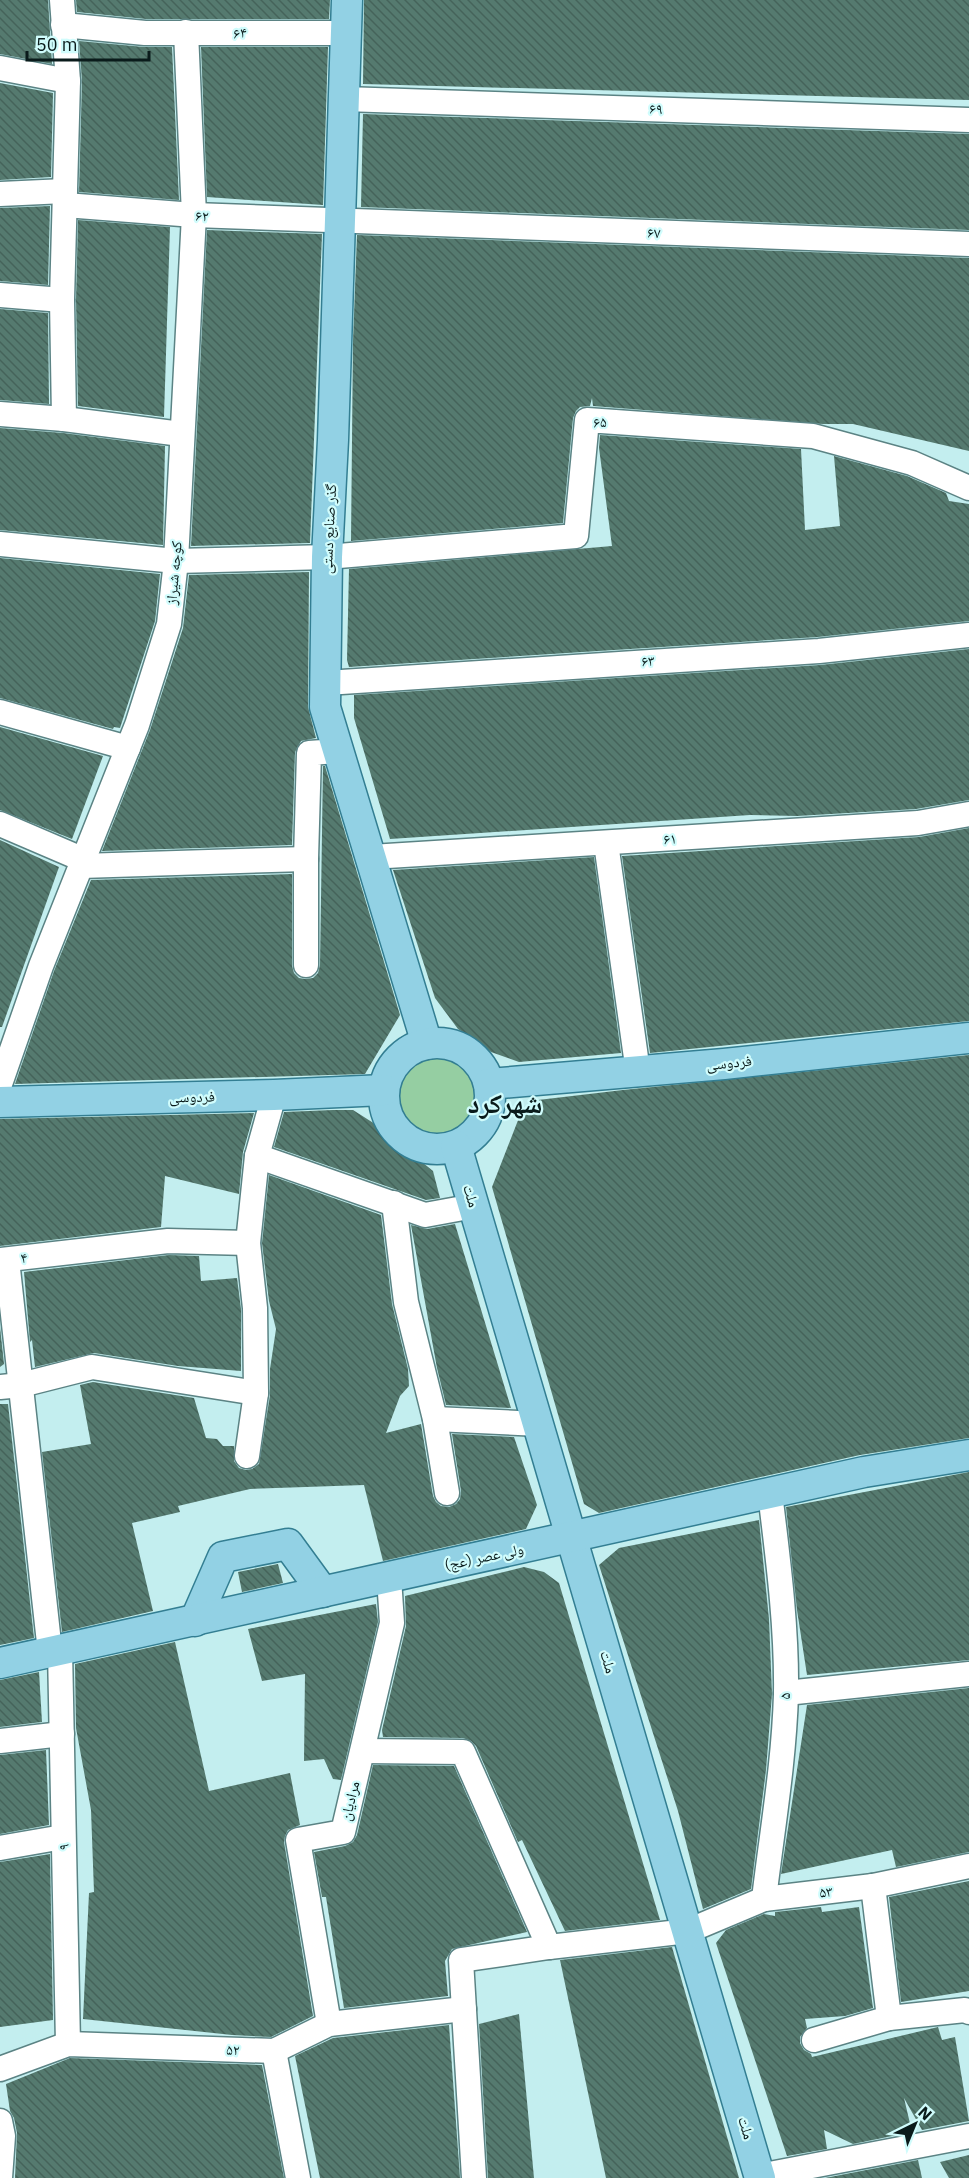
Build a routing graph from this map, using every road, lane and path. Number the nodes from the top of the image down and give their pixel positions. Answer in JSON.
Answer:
{"nodes":[{"id":1,"x":62,"y":0,"type":"edge"},
{"id":2,"x":347,"y":0,"type":"edge"},
{"id":3,"x":63,"y":25,"type":"junction"},
{"id":4,"x":186,"y":32,"type":"junction"},
{"id":5,"x":346,"y":33,"type":"junction"},
{"id":6,"x":0,"y":68,"type":"edge"},
{"id":7,"x":68,"y":81,"type":"junction"},
{"id":8,"x":344,"y":99,"type":"junction"},
{"id":9,"x":969,"y":120,"type":"edge"},
{"id":10,"x":0,"y":194,"type":"edge"},
{"id":11,"x":65,"y":198,"type":"junction"},
{"id":12,"x":194,"y":215,"type":"junction"},
{"id":13,"x":339,"y":222,"type":"junction"},
{"id":14,"x":969,"y":244,"type":"edge"},
{"id":15,"x":0,"y":295,"type":"edge"},
{"id":16,"x":62,"y":300,"type":"junction"},
{"id":17,"x":0,"y":414,"type":"edge"},
{"id":18,"x":64,"y":419,"type":"junction"},
{"id":19,"x":181,"y":434,"type":"junction"},
{"id":20,"x":969,"y":488,"type":"edge"},
{"id":21,"x":0,"y":544,"type":"edge"},
{"id":22,"x":327,"y":557,"type":"junction"},
{"id":23,"x":176,"y":561,"type":"junction"},
{"id":24,"x":969,"y":636,"type":"edge"},
{"id":25,"x":326,"y":683,"type":"junction"},
{"id":26,"x":0,"y":712,"type":"edge"},
{"id":27,"x":128,"y":748,"type":"junction"},
{"id":28,"x":338,"y":751,"type":"junction"},
{"id":29,"x":969,"y":814,"type":"edge"},
{"id":30,"x":0,"y":824,"type":"edge"},
{"id":31,"x":606,"y":843,"type":"junction"},
{"id":32,"x":371,"y":857,"type":"junction"},
{"id":33,"x":306,"y":859,"type":"junction"},
{"id":34,"x":81,"y":866,"type":"junction"},
{"id":35,"x":306,"y":965,"type":"dead end"},
{"id":36,"x":969,"y":1038,"type":"edge"},
{"id":37,"x":427,"y":1044,"type":"junction"},
{"id":38,"x":638,"y":1071,"type":"junction"},
{"id":39,"x":0,"y":1084,"type":"edge"},
{"id":40,"x":489,"y":1084,"type":"junction"},
{"id":41,"x":384,"y":1090,"type":"junction"},
{"id":42,"x":274,"y":1095,"type":"junction"},
{"id":43,"x":0,"y":1102,"type":"edge"},
{"id":44,"x":456,"y":1146,"type":"junction"},
{"id":45,"x":257,"y":1156,"type":"junction"},
{"id":46,"x":394,"y":1203,"type":"junction"},
{"id":47,"x":474,"y":1206,"type":"junction"},
{"id":48,"x":248,"y":1243,"type":"junction"},
{"id":49,"x":3,"y":1260,"type":"edge"},
{"id":50,"x":10,"y":1386,"type":"edge"},
{"id":51,"x":256,"y":1393,"type":"junction"},
{"id":52,"x":435,"y":1419,"type":"junction"},
{"id":53,"x":539,"y":1424,"type":"junction"},
{"id":54,"x":969,"y":1455,"type":"edge"},
{"id":55,"x":247,"y":1456,"type":"dead end"},
{"id":56,"x":447,"y":1493,"type":"dead end"},
{"id":57,"x":770,"y":1493,"type":"junction"},
{"id":58,"x":572,"y":1538,"type":"junction"},
{"id":59,"x":389,"y":1578,"type":"junction"},
{"id":60,"x":323,"y":1592,"type":"junction"},
{"id":61,"x":195,"y":1621,"type":"junction"},
{"id":62,"x":55,"y":1651,"type":"junction"},
{"id":63,"x":0,"y":1663,"type":"edge"},
{"id":64,"x":969,"y":1674,"type":"edge"},
{"id":65,"x":786,"y":1693,"type":"junction"},
{"id":66,"x":62,"y":1734,"type":"junction"},
{"id":67,"x":0,"y":1741,"type":"edge"},
{"id":68,"x":363,"y":1751,"type":"junction"},
{"id":69,"x":63,"y":1837,"type":"junction"},
{"id":70,"x":0,"y":1848,"type":"edge"},
{"id":71,"x":969,"y":1866,"type":"edge"},
{"id":72,"x":873,"y":1886,"type":"junction"},
{"id":73,"x":764,"y":1899,"type":"junction"},
{"id":74,"x":688,"y":1931,"type":"junction"},
{"id":75,"x":549,"y":1947,"type":"junction"},
{"id":76,"x":464,"y":2009,"type":"junction"},
{"id":77,"x":969,"y":2012,"type":"edge"},
{"id":78,"x":889,"y":2018,"type":"junction"},
{"id":79,"x":329,"y":2024,"type":"junction"},
{"id":80,"x":814,"y":2040,"type":"dead end"},
{"id":81,"x":68,"y":2044,"type":"junction"},
{"id":82,"x":274,"y":2051,"type":"junction"},
{"id":83,"x":0,"y":2069,"type":"edge"},
{"id":84,"x":0,"y":2121,"type":"edge"},
{"id":85,"x":969,"y":2136,"type":"edge"},
{"id":86,"x":760,"y":2177,"type":"edge"},
{"id":87,"x":0,"y":2178,"type":"edge"},
{"id":88,"x":298,"y":2178,"type":"edge"},
{"id":89,"x":474,"y":2178,"type":"edge"}],
"edges":[{"from":1,"to":3,"type":"street"},
{"from":2,"to":5,"type":"main road","name":"گذر صنایع دستی"},
{"from":3,"to":4,"type":"street","name":"۶۴"},
{"from":3,"to":7,"type":"street"},
{"from":4,"to":5,"type":"street","name":"۶۴"},
{"from":4,"to":12,"type":"street","name":"کوچه شیراز"},
{"from":5,"to":8,"type":"main road","name":"گذر صنایع دستی"},
{"from":6,"to":7,"type":"street"},
{"from":7,"to":11,"type":"street"},
{"from":8,"to":9,"type":"street","name":"۶۹"},
{"from":8,"to":13,"type":"main road","name":"گذر صنایع دستی"},
{"from":10,"to":11,"type":"street","name":"۶۲"},
{"from":11,"to":12,"type":"street","name":"۶۲"},
{"from":11,"to":16,"type":"street"},
{"from":12,"to":13,"type":"street","name":"۶۲"},
{"from":12,"to":19,"type":"street","name":"کوچه شیراز"},
{"from":13,"to":14,"type":"street","name":"۶۷"},
{"from":13,"to":22,"type":"main road","name":"گذر صنایع دستی"},
{"from":15,"to":16,"type":"street"},
{"from":16,"to":18,"type":"street"},
{"from":17,"to":18,"type":"street"},
{"from":18,"to":19,"type":"street"},
{"from":19,"to":23,"type":"street","name":"کوچه شیراز"},
{"from":20,"to":22,"type":"street","name":"۶۵"},
{"from":21,"to":23,"type":"street"},
{"from":22,"to":23,"type":"street"},
{"from":22,"to":25,"type":"main road","name":"گذر صنایع دستی"},
{"from":23,"to":27,"type":"street","name":"کوچه شیراز"},
{"from":24,"to":25,"type":"street","name":"۶۳"},
{"from":25,"to":28,"type":"main road","name":"گذر صنایع دستی"},
{"from":26,"to":27,"type":"street"},
{"from":27,"to":34,"type":"street","name":"کوچه شیراز"},
{"from":28,"to":32,"type":"main road","name":"گذر صنایع دستی"},
{"from":28,"to":33,"type":"street"},
{"from":29,"to":31,"type":"street","name":"۶۱"},
{"from":30,"to":34,"type":"street"},
{"from":31,"to":32,"type":"street","name":"۶۱"},
{"from":31,"to":38,"type":"street"},
{"from":32,"to":37,"type":"main road","name":"گذر صنایع دستی"},
{"from":33,"to":34,"type":"street"},
{"from":33,"to":35,"type":"street"},
{"from":34,"to":39,"type":"street","name":"کوچه شیراز"},
{"from":36,"to":38,"type":"main road","name":"فردوسی"},
{"from":37,"to":40,"type":"main road"},
{"from":37,"to":41,"type":"main road"},
{"from":38,"to":40,"type":"main road","name":"فردوسی"},
{"from":40,"to":44,"type":"main road"},
{"from":41,"to":42,"type":"main road","name":"فردوسی"},
{"from":41,"to":44,"type":"main road"},
{"from":42,"to":43,"type":"main road","name":"فردوسی"},
{"from":42,"to":45,"type":"street"},
{"from":44,"to":47,"type":"main road","name":"ملت"},
{"from":45,"to":46,"type":"street"},
{"from":45,"to":48,"type":"street"},
{"from":46,"to":47,"type":"street"},
{"from":46,"to":52,"type":"street"},
{"from":47,"to":53,"type":"main road","name":"ملت"},
{"from":48,"to":49,"type":"street","name":"۴"},
{"from":48,"to":51,"type":"street"},
{"from":49,"to":50,"type":"street","name":"۴"},
{"from":50,"to":51,"type":"street"},
{"from":50,"to":62,"type":"street","name":"۴"},
{"from":51,"to":55,"type":"street"},
{"from":52,"to":53,"type":"street"},
{"from":52,"to":56,"type":"street"},
{"from":53,"to":58,"type":"main road","name":"ملت"},
{"from":54,"to":57,"type":"main road","name":"ولی عصر (عج)"},
{"from":57,"to":58,"type":"main road","name":"ولی عصر (عج)"},
{"from":57,"to":65,"type":"street","name":"۵"},
{"from":58,"to":59,"type":"main road","name":"ولی عصر (عج)"},
{"from":58,"to":74,"type":"main road","name":"ملت"},
{"from":59,"to":60,"type":"main road","name":"ولی عصر (عج)"},
{"from":59,"to":68,"type":"street","name":"مرادیان"},
{"from":60,"to":61,"type":"main road","name":"ولی عصر (عج)"},
{"from":60,"to":61,"type":"main road"},
{"from":61,"to":62,"type":"main road","name":"ولی عصر (عج)"},
{"from":62,"to":63,"type":"main road","name":"ولی عصر (عج)"},
{"from":62,"to":66,"type":"street","name":"۹"},
{"from":64,"to":65,"type":"street"},
{"from":65,"to":73,"type":"street","name":"۵"},
{"from":66,"to":67,"type":"street"},
{"from":66,"to":69,"type":"street","name":"۹"},
{"from":68,"to":75,"type":"street"},
{"from":68,"to":79,"type":"street","name":"مرادیان"},
{"from":69,"to":70,"type":"street"},
{"from":69,"to":81,"type":"street","name":"۹"},
{"from":71,"to":72,"type":"street","name":"۵۳"},
{"from":72,"to":73,"type":"street","name":"۵۳"},
{"from":72,"to":78,"type":"street"},
{"from":73,"to":74,"type":"street","name":"۵۳"},
{"from":74,"to":75,"type":"street"},
{"from":74,"to":86,"type":"main road","name":"ملت"},
{"from":75,"to":76,"type":"street"},
{"from":76,"to":79,"type":"street","name":"۵۲"},
{"from":76,"to":89,"type":"street"},
{"from":77,"to":78,"type":"street"},
{"from":78,"to":80,"type":"street"},
{"from":79,"to":82,"type":"street","name":"۵۲"},
{"from":81,"to":82,"type":"street","name":"۵۲"},
{"from":81,"to":83,"type":"street","name":"۵۲"},
{"from":82,"to":88,"type":"street"},
{"from":84,"to":87,"type":"street"},
{"from":85,"to":86,"type":"street"}]}
